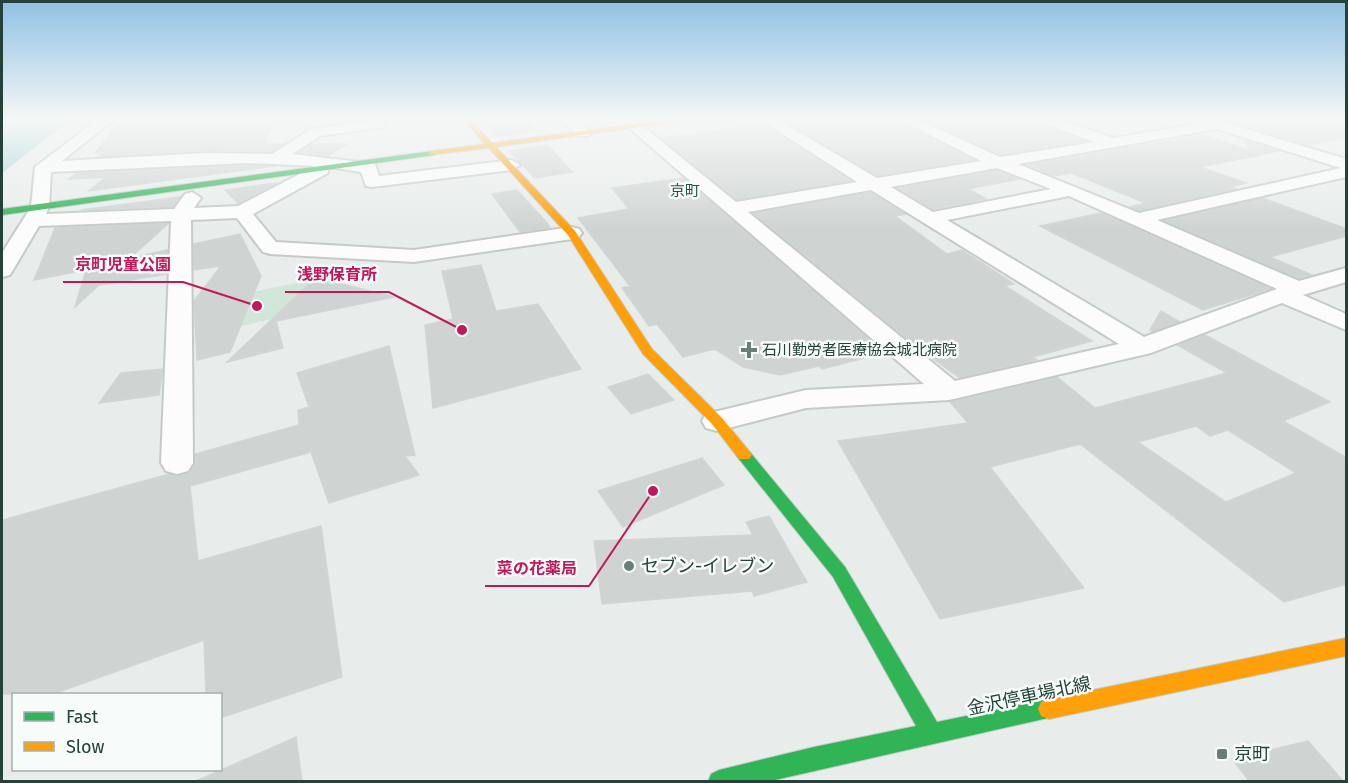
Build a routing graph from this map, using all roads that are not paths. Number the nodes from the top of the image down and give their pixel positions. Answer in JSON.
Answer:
{"nodes":[{"id":1,"x":57,"y":157,"type":"edge"},
{"id":2,"x":411,"y":157,"type":"edge"},
{"id":3,"x":504,"y":157,"type":"edge"},
{"id":4,"x":670,"y":157,"type":"edge"},
{"id":5,"x":829,"y":157,"type":"edge"},
{"id":6,"x":985,"y":157,"type":"edge"},
{"id":7,"x":1036,"y":157,"type":"edge"},
{"id":8,"x":1322,"y":157,"type":"edge"},
{"id":9,"x":276,"y":158,"type":"joint"},
{"id":10,"x":999,"y":163,"type":"junction"},
{"id":11,"x":1347,"y":164,"type":"edge"},
{"id":12,"x":351,"y":165,"type":"junction"},
{"id":13,"x":512,"y":165,"type":"junction"},
{"id":14,"x":43,"y":167,"type":"junction"},
{"id":15,"x":322,"y":169,"type":"junction"},
{"id":16,"x":1347,"y":172,"type":"edge"},
{"id":17,"x":203,"y":184,"type":"junction"},
{"id":18,"x":874,"y":184,"type":"junction"},
{"id":19,"x":1071,"y":190,"type":"junction"},
{"id":20,"x":731,"y":209,"type":"junction"},
{"id":21,"x":2,"y":212,"type":"edge"},
{"id":22,"x":242,"y":212,"type":"junction"},
{"id":23,"x":36,"y":213,"type":"junction"},
{"id":24,"x":181,"y":213,"type":"junction"},
{"id":25,"x":930,"y":218,"type":"junction"},
{"id":26,"x":1137,"y":219,"type":"junction"},
{"id":27,"x":572,"y":233,"type":"junction"},
{"id":28,"x":2,"y":270,"type":"edge"},
{"id":29,"x":1347,"y":275,"type":"edge"},
{"id":30,"x":1291,"y":292,"type":"junction"},
{"id":31,"x":1347,"y":323,"type":"edge"},
{"id":32,"x":1142,"y":347,"type":"junction"},
{"id":33,"x":949,"y":391,"type":"junction"},
{"id":34,"x":717,"y":421,"type":"junction"},
{"id":35,"x":177,"y":463,"type":"dead end"},
{"id":36,"x":1347,"y":647,"type":"edge"},
{"id":37,"x":932,"y":734,"type":"junction"},
{"id":38,"x":816,"y":770,"type":"edge"},
{"id":39,"x":719,"y":782,"type":"edge"}],
"edges":[{"from":1,"to":14,"type":"street"},
{"from":2,"to":12,"type":"street"},
{"from":3,"to":13,"type":"street"},
{"from":4,"to":20,"type":"street"},
{"from":5,"to":18,"type":"street"},
{"from":6,"to":10,"type":"street"},
{"from":7,"to":10,"type":"street"},
{"from":8,"to":11,"type":"street"},
{"from":9,"to":12,"type":"street"},
{"from":9,"to":14,"type":"street"},
{"from":10,"to":18,"type":"street"},
{"from":10,"to":19,"type":"street"},
{"from":12,"to":13,"type":"street"},
{"from":12,"to":15,"type":"street"},
{"from":13,"to":27,"type":"street"},
{"from":14,"to":23,"type":"street"},
{"from":15,"to":17,"type":"street"},
{"from":15,"to":22,"type":"street"},
{"from":16,"to":26,"type":"street"},
{"from":17,"to":23,"type":"street"},
{"from":17,"to":24,"type":"street"},
{"from":18,"to":20,"type":"street"},
{"from":18,"to":25,"type":"street"},
{"from":19,"to":25,"type":"street"},
{"from":19,"to":26,"type":"street"},
{"from":20,"to":33,"type":"street"},
{"from":21,"to":23,"type":"street"},
{"from":22,"to":24,"type":"street"},
{"from":22,"to":27,"type":"street"},
{"from":23,"to":24,"type":"street"},
{"from":23,"to":28,"type":"street"},
{"from":24,"to":35,"type":"street"},
{"from":25,"to":32,"type":"street"},
{"from":26,"to":30,"type":"street"},
{"from":27,"to":34,"type":"street"},
{"from":29,"to":30,"type":"street"},
{"from":30,"to":31,"type":"street"},
{"from":30,"to":32,"type":"street"},
{"from":32,"to":33,"type":"street"},
{"from":33,"to":34,"type":"street"},
{"from":34,"to":37,"type":"street"},
{"from":36,"to":37,"type":"street","name":"金沢停車場北線"},
{"from":37,"to":38,"type":"street","name":"金沢停車場北線"},
{"from":38,"to":39,"type":"street","name":"金沢停車場北線"}]}
